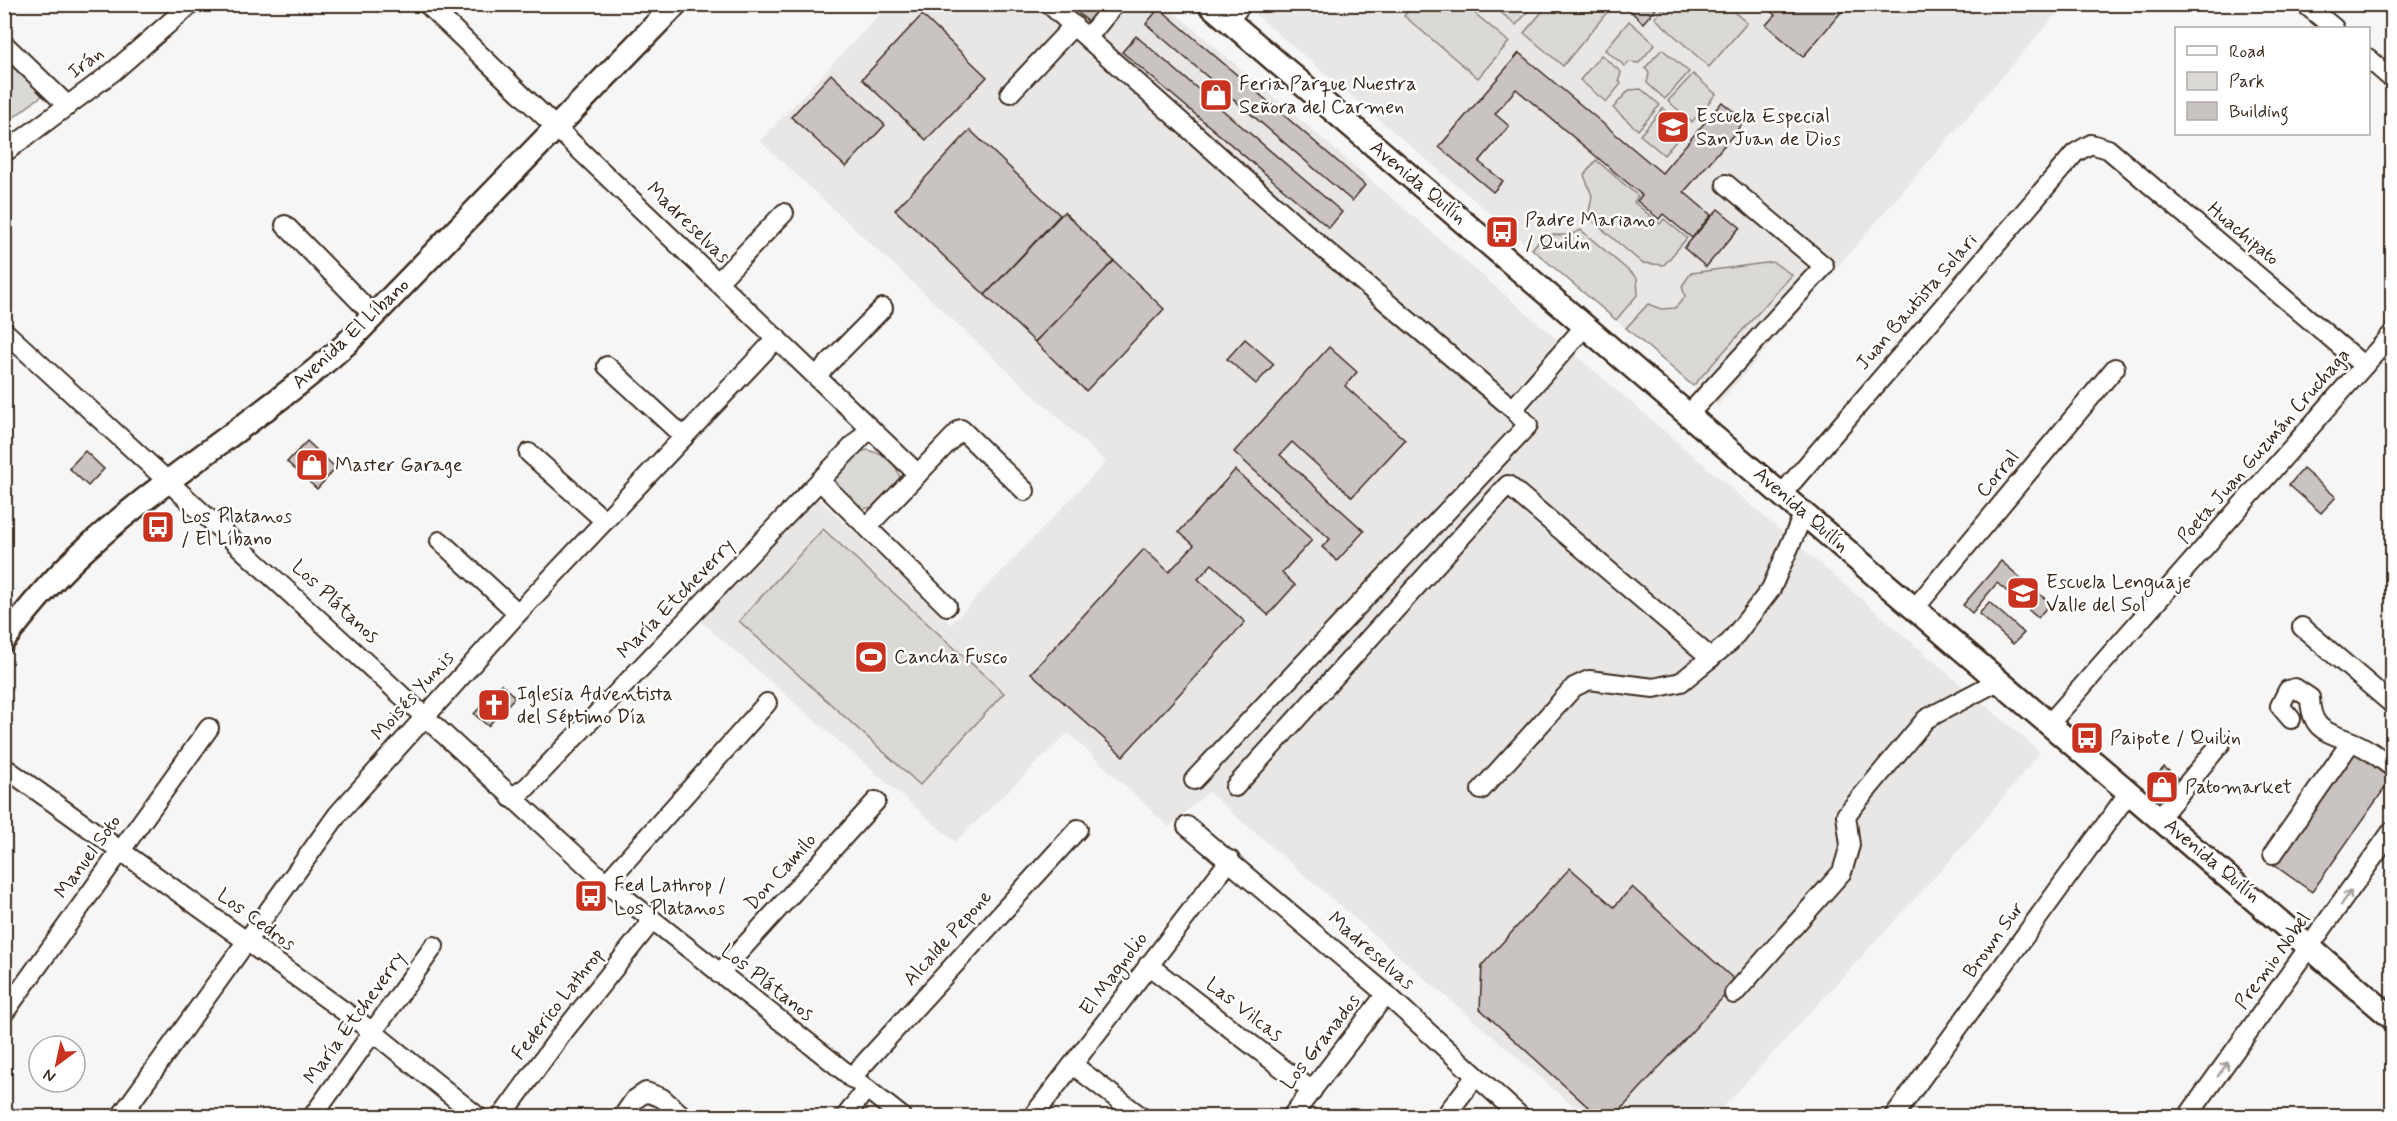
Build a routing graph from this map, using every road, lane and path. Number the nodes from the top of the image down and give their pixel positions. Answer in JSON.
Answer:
{"nodes":[{"id":1,"x":191,"y":4,"type":"edge"},
{"id":2,"x":427,"y":4,"type":"edge"},
{"id":3,"x":676,"y":4,"type":"edge"},
{"id":4,"x":1049,"y":4,"type":"edge"},
{"id":5,"x":1115,"y":4,"type":"edge"},
{"id":6,"x":1209,"y":4,"type":"edge"},
{"id":7,"x":2305,"y":4,"type":"edge"},
{"id":8,"x":1235,"y":13,"type":"edge"},
{"id":9,"x":1074,"y":25,"type":"junction"},
{"id":10,"x":2333,"y":27,"type":"edge"},
{"id":11,"x":1088,"y":37,"type":"junction"},
{"id":12,"x":4,"y":44,"type":"edge"},
{"id":13,"x":2370,"y":60,"type":"edge"},
{"id":14,"x":2392,"y":79,"type":"edge"},
{"id":15,"x":1010,"y":93,"type":"dead end"},
{"id":16,"x":68,"y":106,"type":"junction"},
{"id":17,"x":556,"y":128,"type":"junction"},
{"id":18,"x":2091,"y":144,"type":"joint"},
{"id":19,"x":4,"y":153,"type":"edge"},
{"id":20,"x":1726,"y":184,"type":"dead end"},
{"id":21,"x":784,"y":213,"type":"dead end"},
{"id":22,"x":285,"y":225,"type":"dead end"},
{"id":23,"x":718,"y":282,"type":"junction"},
{"id":24,"x":883,"y":308,"type":"dead end"},
{"id":25,"x":374,"y":316,"type":"junction"},
{"id":26,"x":1585,"y":326,"type":"junction"},
{"id":27,"x":4,"y":331,"type":"edge"},
{"id":28,"x":2392,"y":334,"type":"edge"},
{"id":29,"x":777,"y":338,"type":"junction"},
{"id":30,"x":607,"y":366,"type":"dead end"},
{"id":31,"x":2364,"y":366,"type":"junction"},
{"id":32,"x":2115,"y":368,"type":"dead end"},
{"id":33,"x":816,"y":376,"type":"junction"},
{"id":34,"x":1513,"y":409,"type":"junction"},
{"id":35,"x":1689,"y":414,"type":"junction"},
{"id":36,"x":870,"y":428,"type":"junction"},
{"id":37,"x":684,"y":437,"type":"junction"},
{"id":38,"x":529,"y":453,"type":"dead end"},
{"id":39,"x":918,"y":474,"type":"junction"},
{"id":40,"x":170,"y":481,"type":"junction"},
{"id":41,"x":820,"y":481,"type":"junction"},
{"id":42,"x":1025,"y":491,"type":"dead end"},
{"id":43,"x":1782,"y":494,"type":"junction"},
{"id":44,"x":1804,"y":513,"type":"junction"},
{"id":45,"x":605,"y":521,"type":"junction"},
{"id":46,"x":868,"y":526,"type":"junction"},
{"id":47,"x":440,"y":541,"type":"dead end"},
{"id":48,"x":947,"y":606,"type":"dead end"},
{"id":49,"x":1916,"y":608,"type":"junction"},
{"id":50,"x":518,"y":613,"type":"junction"},
{"id":51,"x":2301,"y":627,"type":"dead end"},
{"id":52,"x":4,"y":640,"type":"edge"},
{"id":53,"x":1711,"y":658,"type":"junction"},
{"id":54,"x":2000,"y":680,"type":"junction"},
{"id":55,"x":767,"y":703,"type":"dead end"},
{"id":56,"x":2392,"y":704,"type":"edge"},
{"id":57,"x":426,"y":716,"type":"junction"},
{"id":58,"x":2291,"y":719,"type":"dead end"},
{"id":59,"x":2050,"y":723,"type":"junction"},
{"id":60,"x":209,"y":728,"type":"dead end"},
{"id":61,"x":2351,"y":742,"type":"junction"},
{"id":62,"x":2221,"y":743,"type":"dead end"},
{"id":63,"x":4,"y":767,"type":"edge"},
{"id":64,"x":2392,"y":767,"type":"edge"},
{"id":65,"x":1194,"y":780,"type":"dead end"},
{"id":66,"x":1235,"y":787,"type":"dead end"},
{"id":67,"x":1481,"y":790,"type":"dead end"},
{"id":68,"x":2130,"y":791,"type":"junction"},
{"id":69,"x":511,"y":798,"type":"junction"},
{"id":70,"x":876,"y":801,"type":"dead end"},
{"id":71,"x":2160,"y":817,"type":"junction"},
{"id":72,"x":1187,"y":826,"type":"dead end"},
{"id":73,"x":1078,"y":829,"type":"dead end"},
{"id":74,"x":2392,"y":831,"type":"edge"},
{"id":75,"x":121,"y":851,"type":"junction"},
{"id":76,"x":2274,"y":854,"type":"dead end"},
{"id":77,"x":1230,"y":860,"type":"junction"},
{"id":78,"x":606,"y":883,"type":"junction"},
{"id":79,"x":652,"y":921,"type":"junction"},
{"id":80,"x":246,"y":941,"type":"junction"},
{"id":81,"x":434,"y":946,"type":"dead end"},
{"id":82,"x":2312,"y":946,"type":"junction"},
{"id":83,"x":1148,"y":965,"type":"junction"},
{"id":84,"x":719,"y":974,"type":"junction"},
{"id":85,"x":1386,"y":994,"type":"junction"},
{"id":86,"x":1734,"y":994,"type":"dead end"},
{"id":87,"x":4,"y":1013,"type":"edge"},
{"id":88,"x":2392,"y":1018,"type":"edge"},
{"id":89,"x":373,"y":1032,"type":"junction"},
{"id":90,"x":1073,"y":1065,"type":"junction"},
{"id":91,"x":1476,"y":1076,"type":"junction"},
{"id":92,"x":851,"y":1078,"type":"junction"},
{"id":93,"x":866,"y":1089,"type":"junction"},
{"id":94,"x":1312,"y":1091,"type":"junction"},
{"id":95,"x":121,"y":1116,"type":"edge"},
{"id":96,"x":313,"y":1116,"type":"edge"},
{"id":97,"x":477,"y":1116,"type":"edge"},
{"id":98,"x":502,"y":1116,"type":"edge"},
{"id":99,"x":622,"y":1116,"type":"edge"},
{"id":100,"x":683,"y":1116,"type":"edge"},
{"id":101,"x":846,"y":1116,"type":"edge"},
{"id":102,"x":901,"y":1116,"type":"edge"},
{"id":103,"x":1034,"y":1116,"type":"edge"},
{"id":104,"x":1140,"y":1116,"type":"edge"},
{"id":105,"x":1292,"y":1116,"type":"edge"},
{"id":106,"x":1445,"y":1116,"type":"edge"},
{"id":107,"x":1520,"y":1116,"type":"edge"},
{"id":108,"x":1894,"y":1116,"type":"edge"},
{"id":109,"x":2188,"y":1116,"type":"edge"}],
"edges":[{"from":1,"to":16,"type":"street","name":"Irán"},
{"from":2,"to":17,"type":"street","name":"Madreselvas"},
{"from":3,"to":17,"type":"main road","name":"Avenida El Líbano"},
{"from":4,"to":9,"type":"street"},
{"from":5,"to":11,"type":"street"},
{"from":6,"to":8,"type":"main road","name":"Avenida Quilín"},
{"from":7,"to":10,"type":"street"},
{"from":8,"to":26,"type":"main road","name":"Avenida Quilín"},
{"from":9,"to":11,"type":"street"},
{"from":9,"to":15,"type":"street"},
{"from":11,"to":34,"type":"street"},
{"from":12,"to":16,"type":"street"},
{"from":13,"to":14,"type":"street"},
{"from":16,"to":19,"type":"street","name":"Irán"},
{"from":17,"to":23,"type":"street","name":"Madreselvas"},
{"from":17,"to":25,"type":"main road","name":"Avenida El Líbano"},
{"from":18,"to":31,"type":"street","name":"Huachipato"},
{"from":18,"to":43,"type":"street","name":"Juan Bautista Solari"},
{"from":20,"to":35,"type":"street"},
{"from":21,"to":23,"type":"street"},
{"from":22,"to":25,"type":"street"},
{"from":23,"to":29,"type":"street","name":"Madreselvas"},
{"from":24,"to":33,"type":"street"},
{"from":25,"to":40,"type":"main road","name":"Avenida El Líbano"},
{"from":26,"to":34,"type":"street"},
{"from":26,"to":35,"type":"main road","name":"Avenida Quilín"},
{"from":27,"to":40,"type":"street","name":"Los Plátanos"},
{"from":28,"to":31,"type":"street","name":"Poeta Juan Guzmán Cruchaga"},
{"from":29,"to":33,"type":"street","name":"Madreselvas"},
{"from":29,"to":37,"type":"street","name":"Moisés Yunis"},
{"from":30,"to":37,"type":"street"},
{"from":31,"to":59,"type":"street","name":"Poeta Juan Guzmán Cruchaga"},
{"from":32,"to":49,"type":"street","name":"Corral"},
{"from":33,"to":36,"type":"street","name":"Madreselvas"},
{"from":34,"to":65,"type":"street"},
{"from":35,"to":43,"type":"main road","name":"Avenida Quilín"},
{"from":36,"to":39,"type":"street","name":"Madreselvas"},
{"from":36,"to":41,"type":"street","name":"María Etcheverry"},
{"from":37,"to":45,"type":"street","name":"Moisés Yunis"},
{"from":38,"to":45,"type":"street"},
{"from":39,"to":42,"type":"street"},
{"from":39,"to":46,"type":"street"},
{"from":40,"to":52,"type":"main road","name":"Avenida El Líbano"},
{"from":40,"to":57,"type":"street","name":"Los Plátanos"},
{"from":41,"to":46,"type":"street"},
{"from":41,"to":69,"type":"street","name":"María Etcheverry"},
{"from":43,"to":44,"type":"main road","name":"Avenida Quilín"},
{"from":44,"to":49,"type":"main road","name":"Avenida Quilín"},
{"from":44,"to":53,"type":"street"},
{"from":45,"to":50,"type":"street","name":"Moisés Yunis"},
{"from":46,"to":48,"type":"street"},
{"from":47,"to":50,"type":"street"},
{"from":49,"to":54,"type":"main road","name":"Avenida Quilín"},
{"from":50,"to":57,"type":"street","name":"Moisés Yunis"},
{"from":51,"to":56,"type":"street"},
{"from":53,"to":66,"type":"street"},
{"from":53,"to":67,"type":"street"},
{"from":54,"to":59,"type":"main road","name":"Avenida Quilín"},
{"from":54,"to":86,"type":"street"},
{"from":55,"to":78,"type":"street"},
{"from":57,"to":69,"type":"street","name":"Los Plátanos"},
{"from":57,"to":80,"type":"street","name":"Moisés Yunis"},
{"from":58,"to":61,"type":"street"},
{"from":59,"to":68,"type":"main road","name":"Avenida Quilín"},
{"from":60,"to":75,"type":"street","name":"Manuel Soto"},
{"from":61,"to":64,"type":"street"},
{"from":61,"to":76,"type":"street"},
{"from":62,"to":71,"type":"street"},
{"from":63,"to":75,"type":"street","name":"Los Cedros"},
{"from":68,"to":71,"type":"main road","name":"Avenida Quilín"},
{"from":68,"to":108,"type":"street","name":"Brown Sur"},
{"from":69,"to":78,"type":"street","name":"Los Plátanos"},
{"from":70,"to":84,"type":"street","name":"Don Camilo"},
{"from":71,"to":82,"type":"main road","name":"Avenida Quilín"},
{"from":72,"to":77,"type":"street","name":"Madreselvas"},
{"from":73,"to":92,"type":"street","name":"Alcalde Pepone"},
{"from":82,"to":74,"type":"street","name":"Premio Nobel","one_way":true},
{"from":75,"to":80,"type":"street","name":"Los Cedros"},
{"from":75,"to":87,"type":"street","name":"Manuel Soto"},
{"from":77,"to":83,"type":"street","name":"El Magnolio"},
{"from":77,"to":85,"type":"street","name":"Madreselvas"},
{"from":78,"to":79,"type":"street","name":"Los Plátanos"},
{"from":79,"to":84,"type":"street","name":"Los Plátanos"},
{"from":79,"to":98,"type":"street","name":"Federico Lathrop"},
{"from":80,"to":89,"type":"street","name":"Los Cedros"},
{"from":80,"to":95,"type":"street","name":"Moisés Yunis"},
{"from":81,"to":89,"type":"street","name":"María Etcheverry"},
{"from":82,"to":88,"type":"main road","name":"Avenida Quilín"},
{"from":109,"to":82,"type":"street","name":"Premio Nobel","one_way":true},
{"from":83,"to":90,"type":"street","name":"El Magnolio"},
{"from":83,"to":94,"type":"street","name":"Las Vilcas"},
{"from":84,"to":92,"type":"street","name":"Los Plátanos"},
{"from":85,"to":91,"type":"street","name":"Madreselvas"},
{"from":85,"to":94,"type":"street","name":"Los Granados"},
{"from":89,"to":96,"type":"street","name":"María Etcheverry"},
{"from":89,"to":97,"type":"street","name":"Los Cedros"},
{"from":90,"to":103,"type":"street","name":"El Magnolio"},
{"from":90,"to":104,"type":"street"},
{"from":91,"to":106,"type":"street"},
{"from":91,"to":107,"type":"street","name":"Madreselvas"},
{"from":92,"to":93,"type":"street","name":"Los Plátanos"},
{"from":93,"to":101,"type":"street"},
{"from":93,"to":102,"type":"street","name":"Los Plátanos"},
{"from":94,"to":105,"type":"street","name":"Los Granados"},
{"from":99,"to":100,"type":"street"}]}
